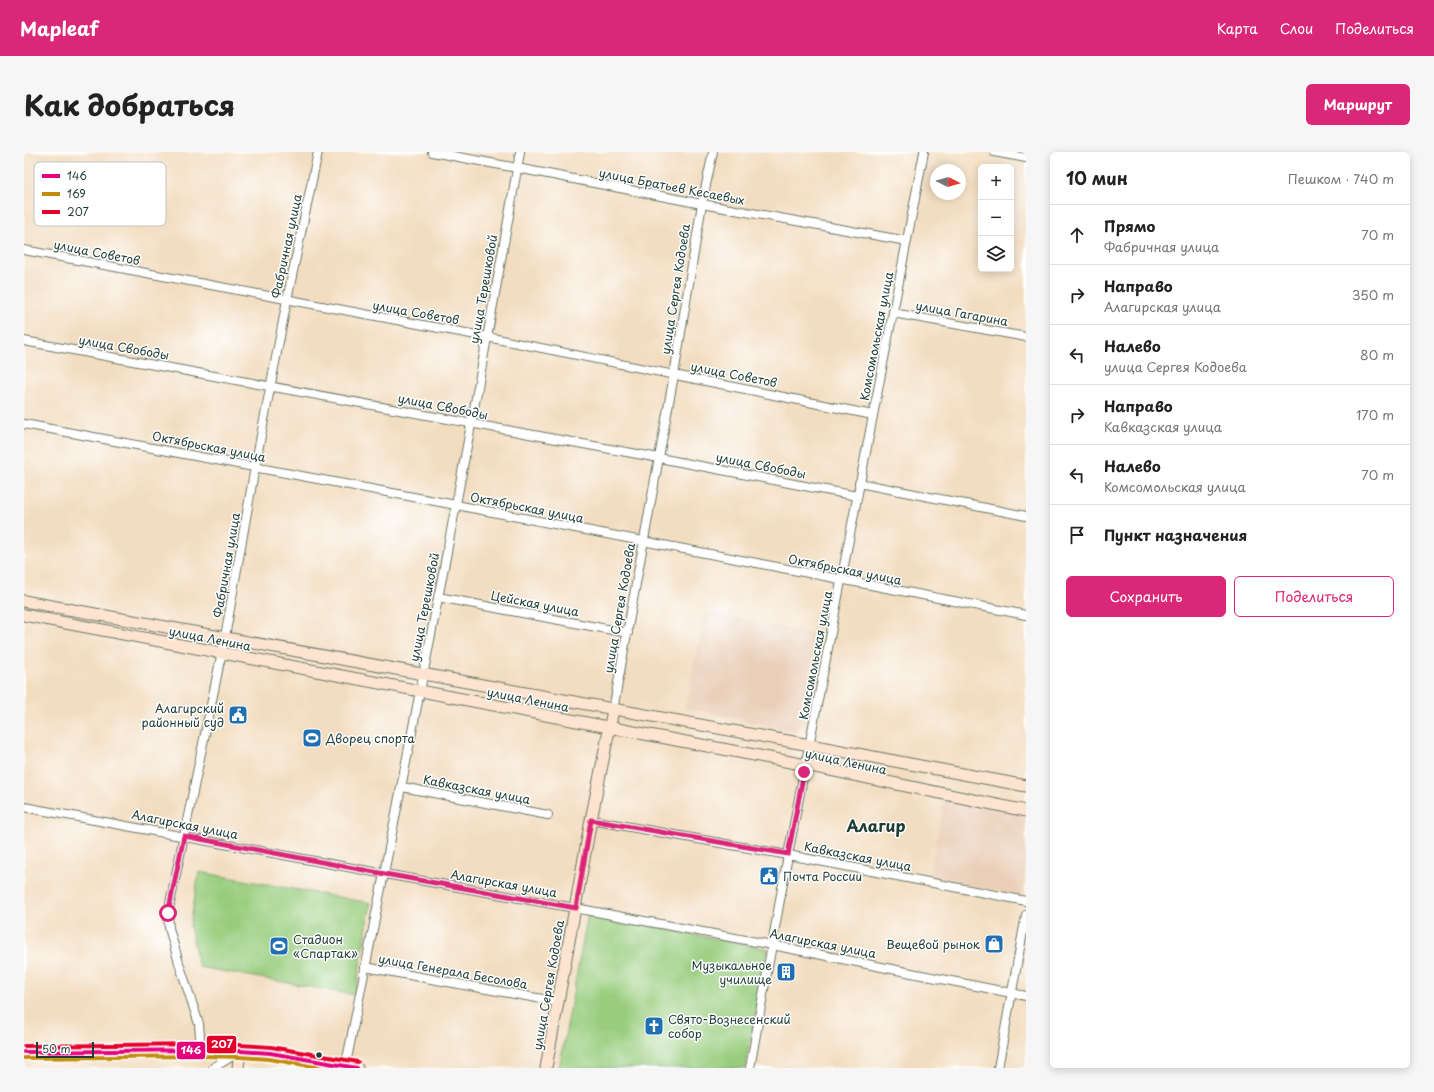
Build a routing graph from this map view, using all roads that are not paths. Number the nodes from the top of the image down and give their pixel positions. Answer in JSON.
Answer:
{"nodes":[{"id":1,"x":318,"y":152,"type":"edge"},
{"id":2,"x":432,"y":152,"type":"edge"},
{"id":3,"x":520,"y":152,"type":"edge"},
{"id":4,"x":713,"y":152,"type":"edge"},
{"id":5,"x":924,"y":152,"type":"edge"},
{"id":6,"x":994,"y":152,"type":"edge"},
{"id":7,"x":1026,"y":158,"type":"edge"},
{"id":8,"x":517,"y":168,"type":"junction"},
{"id":9,"x":702,"y":204,"type":"junction"},
{"id":10,"x":907,"y":241,"type":"junction"},
{"id":11,"x":24,"y":250,"type":"edge"},
{"id":12,"x":287,"y":300,"type":"junction"},
{"id":13,"x":893,"y":313,"type":"junction"},
{"id":14,"x":487,"y":337,"type":"junction"},
{"id":15,"x":1026,"y":337,"type":"edge"},
{"id":16,"x":24,"y":341,"type":"edge"},
{"id":17,"x":674,"y":374,"type":"junction"},
{"id":18,"x":271,"y":386,"type":"junction"},
{"id":19,"x":873,"y":415,"type":"junction"},
{"id":20,"x":24,"y":424,"type":"edge"},
{"id":21,"x":472,"y":424,"type":"junction"},
{"id":22,"x":659,"y":458,"type":"junction"},
{"id":23,"x":255,"y":467,"type":"junction"},
{"id":24,"x":859,"y":483,"type":"junction"},
{"id":25,"x":857,"y":496,"type":"junction"},
{"id":26,"x":456,"y":505,"type":"junction"},
{"id":27,"x":1026,"y":516,"type":"edge"},
{"id":28,"x":644,"y":542,"type":"junction"},
{"id":29,"x":841,"y":581,"type":"junction"},
{"id":30,"x":438,"y":597,"type":"junction"},
{"id":31,"x":24,"y":600,"type":"edge"},
{"id":32,"x":24,"y":615,"type":"edge"},
{"id":33,"x":1026,"y":616,"type":"edge"},
{"id":34,"x":628,"y":634,"type":"junction"},
{"id":35,"x":226,"y":637,"type":"junction"},
{"id":36,"x":222,"y":654,"type":"junction"},
{"id":37,"x":423,"y":674,"type":"junction"},
{"id":38,"x":420,"y":691,"type":"junction"},
{"id":39,"x":613,"y":710,"type":"junction"},
{"id":40,"x":610,"y":728,"type":"junction"},
{"id":41,"x":810,"y":745,"type":"junction"},
{"id":42,"x":806,"y":765,"type":"junction"},
{"id":43,"x":1026,"y":786,"type":"edge"},
{"id":44,"x":402,"y":787,"type":"junction"},
{"id":45,"x":24,"y":807,"type":"edge"},
{"id":46,"x":1026,"y":811,"type":"edge"},
{"id":47,"x":548,"y":815,"type":"dead end"},
{"id":48,"x":591,"y":820,"type":"junction"},
{"id":49,"x":184,"y":836,"type":"junction"},
{"id":50,"x":788,"y":854,"type":"junction"},
{"id":51,"x":385,"y":874,"type":"junction"},
{"id":52,"x":1026,"y":901,"type":"edge"},
{"id":53,"x":576,"y":908,"type":"junction"},
{"id":54,"x":1026,"y":915,"type":"edge"},
{"id":55,"x":772,"y":945,"type":"junction"},
{"id":56,"x":366,"y":967,"type":"junction"},
{"id":57,"x":1012,"y":993,"type":"junction"},
{"id":58,"x":1026,"y":996,"type":"edge"},
{"id":59,"x":559,"y":1002,"type":"junction"},
{"id":60,"x":201,"y":1050,"type":"junction"},
{"id":61,"x":240,"y":1051,"type":"junction"},
{"id":62,"x":24,"y":1052,"type":"edge"},
{"id":63,"x":344,"y":1066,"type":"junction"},
{"id":64,"x":213,"y":1068,"type":"edge"},
{"id":65,"x":238,"y":1068,"type":"edge"},
{"id":66,"x":357,"y":1068,"type":"edge"},
{"id":67,"x":546,"y":1068,"type":"edge"},
{"id":68,"x":750,"y":1068,"type":"edge"},
{"id":69,"x":998,"y":1068,"type":"edge"}],
"edges":[{"from":1,"to":12,"type":"street","name":"Фабричная улица"},
{"from":2,"to":8,"type":"street","name":"улица Братьев Кесаевых"},
{"from":3,"to":8,"type":"street","name":"улица Терешковой"},
{"from":4,"to":9,"type":"street","name":"улица Сергея Кодоева"},
{"from":5,"to":10,"type":"street","name":"Комсомольская улица"},
{"from":6,"to":7,"type":"street"},
{"from":8,"to":9,"type":"street","name":"улица Братьев Кесаевых"},
{"from":8,"to":14,"type":"street","name":"улица Терешковой"},
{"from":9,"to":10,"type":"street","name":"улица Братьев Кесаевых"},
{"from":9,"to":17,"type":"street","name":"улица Сергея Кодоева"},
{"from":10,"to":13,"type":"street","name":"Комсомольская улица"},
{"from":11,"to":12,"type":"street","name":"улица Советов"},
{"from":12,"to":14,"type":"street","name":"улица Советов"},
{"from":12,"to":18,"type":"street","name":"Фабричная улица"},
{"from":13,"to":15,"type":"street","name":"улица Гагарина"},
{"from":13,"to":19,"type":"street","name":"Комсомольская улица"},
{"from":14,"to":17,"type":"street","name":"улица Советов"},
{"from":14,"to":21,"type":"street","name":"улица Терешковой"},
{"from":16,"to":18,"type":"street","name":"улица Свободы"},
{"from":17,"to":19,"type":"street","name":"улица Советов"},
{"from":17,"to":22,"type":"street","name":"улица Сергея Кодоева"},
{"from":18,"to":21,"type":"street","name":"улица Свободы"},
{"from":18,"to":23,"type":"street","name":"Фабричная улица"},
{"from":19,"to":24,"type":"street","name":"Комсомольская улица"},
{"from":20,"to":23,"type":"street","name":"Октябрьская улица"},
{"from":21,"to":22,"type":"street","name":"улица Свободы"},
{"from":21,"to":26,"type":"street","name":"улица Терешковой"},
{"from":22,"to":25,"type":"street","name":"улица Свободы"},
{"from":22,"to":28,"type":"street","name":"улица Сергея Кодоева"},
{"from":23,"to":26,"type":"street","name":"Октябрьская улица"},
{"from":23,"to":35,"type":"street","name":"Фабричная улица"},
{"from":24,"to":25,"type":"street","name":"Комсомольская улица"},
{"from":24,"to":27,"type":"street"},
{"from":25,"to":29,"type":"street","name":"Комсомольская улица"},
{"from":26,"to":28,"type":"street","name":"Октябрьская улица"},
{"from":26,"to":30,"type":"street","name":"улица Терешковой"},
{"from":28,"to":29,"type":"street","name":"Октябрьская улица"},
{"from":28,"to":34,"type":"street","name":"улица Сергея Кодоева"},
{"from":29,"to":33,"type":"street","name":"Октябрьская улица"},
{"from":29,"to":41,"type":"street","name":"Комсомольская улица"},
{"from":30,"to":34,"type":"street","name":"Цейская улица"},
{"from":30,"to":37,"type":"street","name":"улица Терешковой"},
{"from":31,"to":35,"type":"street","name":"улица Ленина"},
{"from":32,"to":36,"type":"street","name":"улица Ленина"},
{"from":34,"to":39,"type":"street","name":"улица Сергея Кодоева"},
{"from":35,"to":36,"type":"street","name":"Фабричная улица"},
{"from":35,"to":37,"type":"street","name":"улица Ленина"},
{"from":36,"to":38,"type":"street","name":"улица Ленина"},
{"from":36,"to":49,"type":"street","name":"Фабричная улица"},
{"from":37,"to":38,"type":"street","name":"улица Терешковой"},
{"from":37,"to":39,"type":"street","name":"улица Ленина"},
{"from":38,"to":40,"type":"street","name":"улица Ленина"},
{"from":38,"to":44,"type":"street","name":"улица Терешковой"},
{"from":39,"to":40,"type":"street","name":"улица Сергея Кодоева"},
{"from":39,"to":41,"type":"street","name":"улица Ленина"},
{"from":40,"to":42,"type":"street","name":"улица Ленина"},
{"from":40,"to":48,"type":"street","name":"улица Сергея Кодоева"},
{"from":41,"to":42,"type":"street","name":"Комсомольская улица"},
{"from":41,"to":43,"type":"street","name":"улица Ленина"},
{"from":42,"to":46,"type":"street","name":"улица Ленина"},
{"from":42,"to":50,"type":"street","name":"Комсомольская улица"},
{"from":44,"to":47,"type":"street","name":"Кавказская улица"},
{"from":44,"to":51,"type":"street","name":"улица Терешковой"},
{"from":45,"to":49,"type":"street","name":"Алагирская улица"},
{"from":48,"to":50,"type":"street","name":"Кавказская улица"},
{"from":48,"to":53,"type":"street","name":"улица Сергея Кодоева"},
{"from":49,"to":51,"type":"street","name":"Алагирская улица"},
{"from":49,"to":60,"type":"street","name":"Фабричная улица"},
{"from":50,"to":52,"type":"street","name":"Кавказская улица"},
{"from":50,"to":55,"type":"street","name":"Комсомольская улица"},
{"from":51,"to":53,"type":"street","name":"Алагирская улица"},
{"from":51,"to":56,"type":"street","name":"улица Терешковой"},
{"from":53,"to":55,"type":"street","name":"Алагирская улица"},
{"from":53,"to":59,"type":"street","name":"улица Сергея Кодоева"},
{"from":54,"to":57,"type":"street"},
{"from":55,"to":57,"type":"street","name":"Алагирская улица"},
{"from":55,"to":68,"type":"street","name":"Комсомольская улица"},
{"from":56,"to":59,"type":"street","name":"улица Генерала Бесолова"},
{"from":56,"to":63,"type":"street","name":"улица Терешковой"},
{"from":57,"to":58,"type":"street","name":"Алагирская улица"},
{"from":57,"to":69,"type":"street"},
{"from":59,"to":67,"type":"street","name":"улица Сергея Кодоева"},
{"from":60,"to":61,"type":"street"},
{"from":60,"to":62,"type":"street"},
{"from":61,"to":63,"type":"street"},
{"from":61,"to":64,"type":"street"},
{"from":61,"to":65,"type":"street"},
{"from":63,"to":66,"type":"street"}]}
